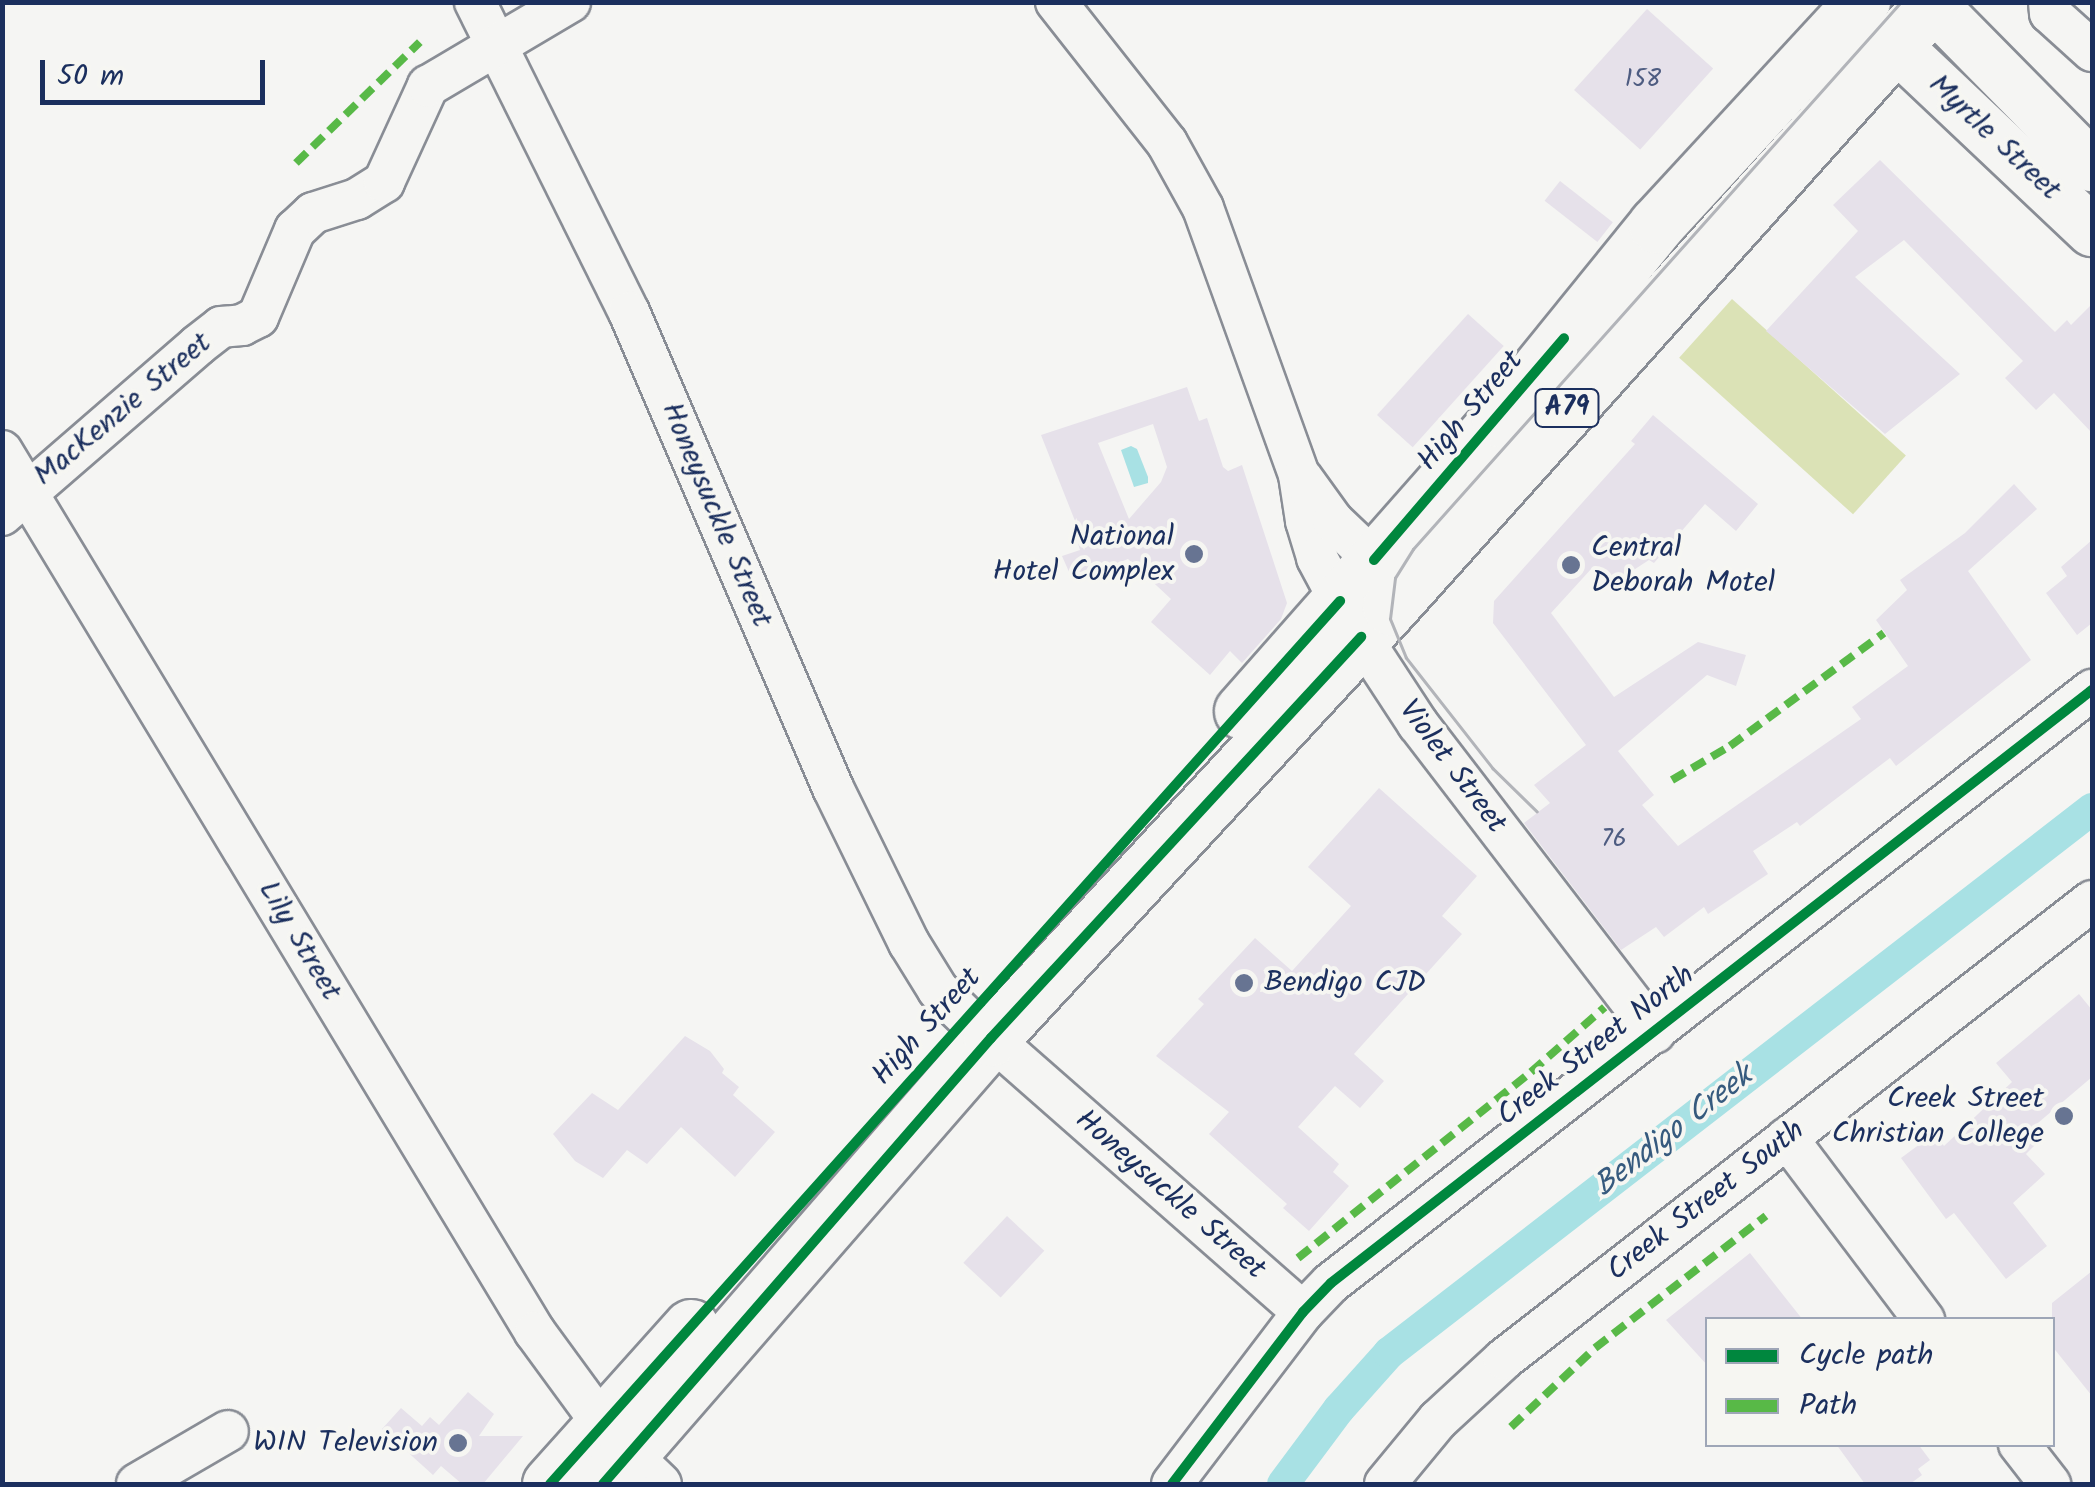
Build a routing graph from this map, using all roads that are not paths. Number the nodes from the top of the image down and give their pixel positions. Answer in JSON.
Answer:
{"nodes":[{"id":1,"x":475,"y":2,"type":"edge"},
{"id":2,"x":570,"y":2,"type":"edge"},
{"id":3,"x":1056,"y":2,"type":"edge"},
{"id":4,"x":2049,"y":2,"type":"edge"},
{"id":5,"x":1861,"y":3,"type":"edge"},
{"id":6,"x":1932,"y":3,"type":"edge"},
{"id":7,"x":1896,"y":45,"type":"junction"},
{"id":8,"x":497,"y":48,"type":"junction"},
{"id":9,"x":2092,"y":51,"type":"edge"},
{"id":10,"x":2092,"y":166,"type":"edge"},
{"id":11,"x":2092,"y":230,"type":"edge"},
{"id":12,"x":1543,"y":401,"type":"junction"},
{"id":13,"x":2,"y":451,"type":"edge"},
{"id":14,"x":1300,"y":475,"type":"junction"},
{"id":15,"x":15,"y":503,"type":"edge"},
{"id":16,"x":1390,"y":574,"type":"junction"},
{"id":17,"x":1350,"y":619,"type":"junction"},
{"id":18,"x":2092,"y":690,"type":"edge"},
{"id":19,"x":2092,"y":902,"type":"edge"},
{"id":20,"x":979,"y":1028,"type":"junction"},
{"id":21,"x":1655,"y":1032,"type":"junction"},
{"id":22,"x":1787,"y":1138,"type":"junction"},
{"id":23,"x":1303,"y":1312,"type":"junction"},
{"id":24,"x":1922,"y":1317,"type":"edge"},
{"id":25,"x":228,"y":1431,"type":"dead end"},
{"id":26,"x":2021,"y":1447,"type":"edge"},
{"id":27,"x":624,"y":1462,"type":"edge"},
{"id":28,"x":137,"y":1484,"type":"edge"},
{"id":29,"x":550,"y":1484,"type":"edge"},
{"id":30,"x":1172,"y":1484,"type":"edge"},
{"id":31,"x":1385,"y":1484,"type":"edge"},
{"id":32,"x":2050,"y":1484,"type":"edge"}],
"edges":[{"from":1,"to":8,"type":"street","name":"Honeysuckle Street"},
{"from":2,"to":8,"type":"street","name":"MacKenzie Street"},
{"from":3,"to":14,"type":"street","name":"Violet Street"},
{"from":4,"to":9,"type":"street"},
{"from":5,"to":7,"type":"highway","number":"A79"},
{"from":5,"to":12,"type":"highway","name":"High Street","number":"A79"},
{"from":6,"to":7,"type":"highway","name":"High Street","number":"A79"},
{"from":6,"to":10,"type":"main road","name":"Myrtle Street"},
{"from":7,"to":11,"type":"main road","name":"Myrtle Street"},
{"from":7,"to":12,"type":"highway","name":"High Street","number":"A79"},
{"from":8,"to":15,"type":"street","name":"MacKenzie Street"},
{"from":8,"to":20,"type":"street","name":"Honeysuckle Street"},
{"from":12,"to":16,"type":"highway","name":"High Street","number":"A79"},
{"from":13,"to":15,"type":"street","name":"Lily Street"},
{"from":14,"to":16,"type":"street","name":"Violet Street"},
{"from":14,"to":17,"type":"street","name":"Violet Street"},
{"from":15,"to":27,"type":"street","name":"Lily Street"},
{"from":16,"to":17,"type":"highway","name":"High Street","number":"A79"},
{"from":17,"to":20,"type":"highway","name":"High Street","number":"A79"},
{"from":17,"to":21,"type":"street","name":"Violet Street"},
{"from":18,"to":21,"type":"street","name":"Creek Street North"},
{"from":19,"to":22,"type":"street","name":"Creek Street South"},
{"from":20,"to":23,"type":"street","name":"Honeysuckle Street"},
{"from":20,"to":27,"type":"highway","name":"High Street","number":"A79"},
{"from":21,"to":23,"type":"street","name":"Creek Street North"},
{"from":22,"to":24,"type":"street"},
{"from":22,"to":31,"type":"street","name":"Creek Street South"},
{"from":23,"to":30,"type":"street","name":"Creek Street North"},
{"from":25,"to":28,"type":"street"},
{"from":26,"to":32,"type":"street"},
{"from":27,"to":29,"type":"highway","name":"High Street","number":"A79"}]}
